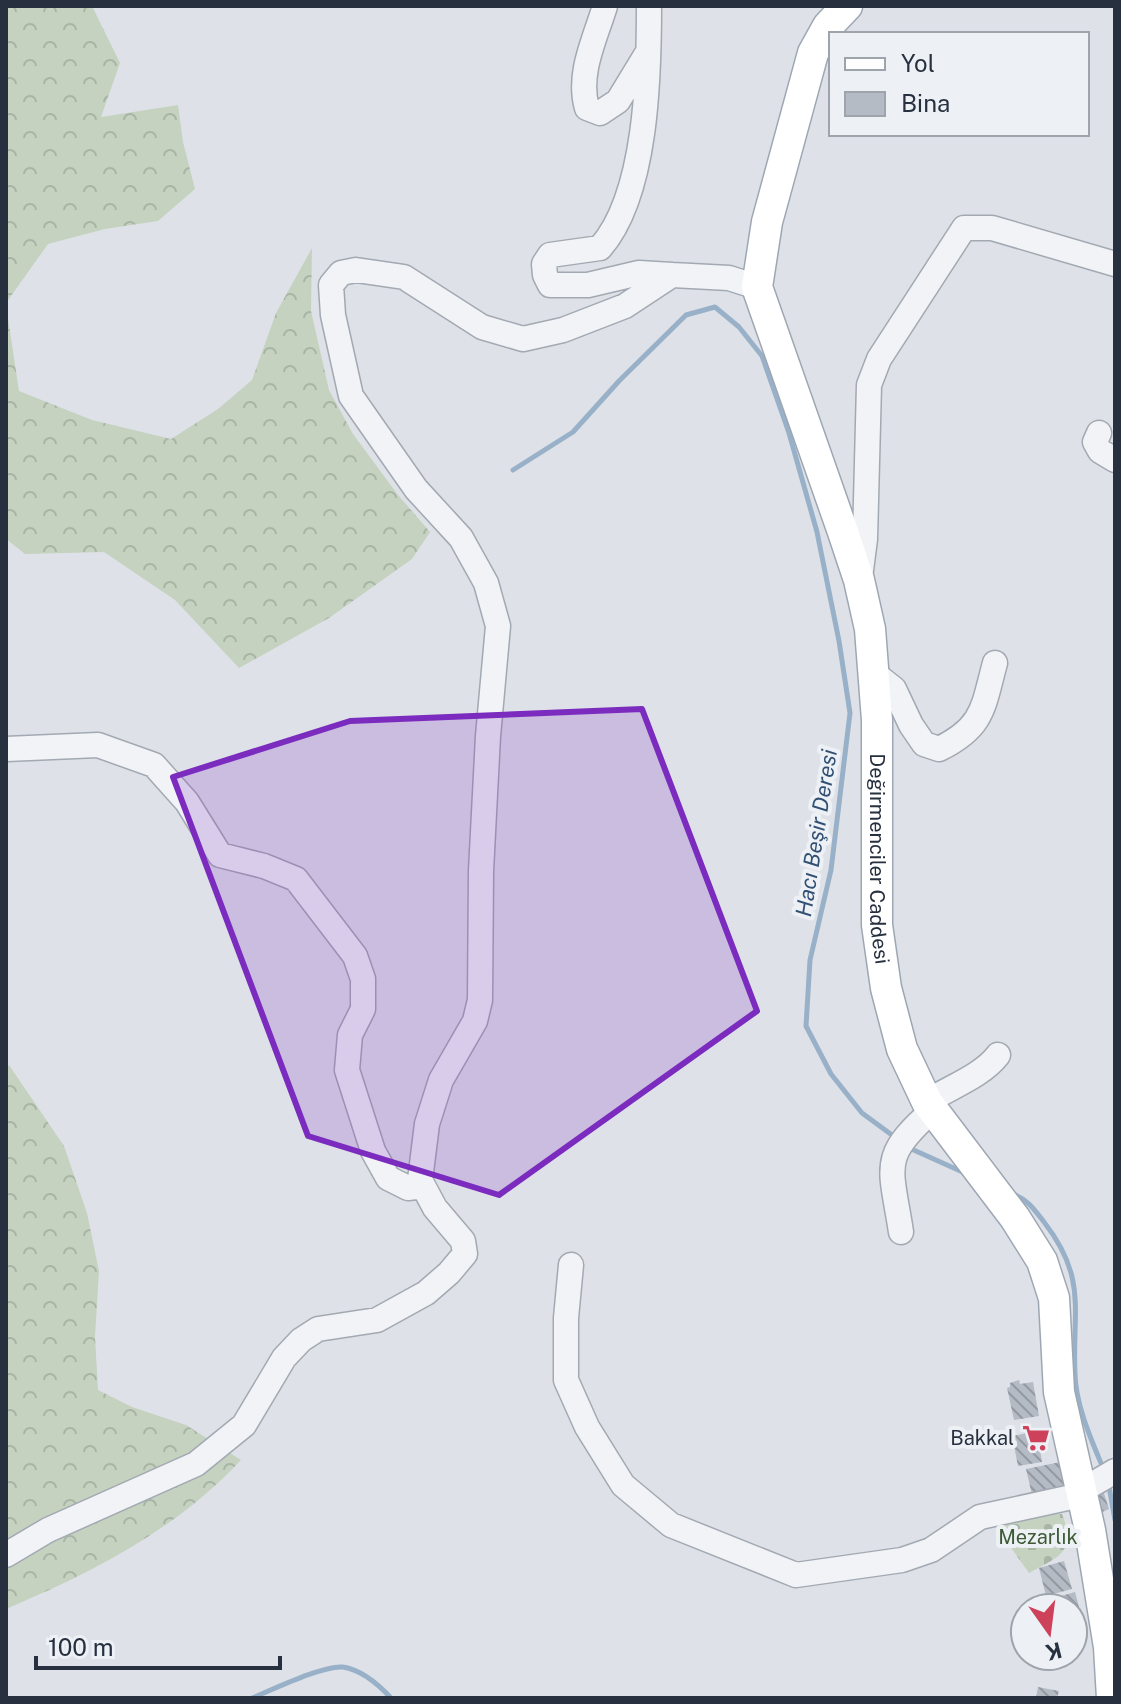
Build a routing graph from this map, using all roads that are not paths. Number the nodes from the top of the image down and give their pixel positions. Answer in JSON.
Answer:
{"nodes":[{"id":1,"x":605,"y":6,"type":"edge"},
{"id":2,"x":649,"y":6,"type":"edge"},
{"id":3,"x":847,"y":6,"type":"edge"},
{"id":4,"x":647,"y":53,"type":"junction"},
{"id":5,"x":1115,"y":264,"type":"edge"},
{"id":6,"x":672,"y":275,"type":"junction"},
{"id":7,"x":757,"y":287,"type":"junction"},
{"id":8,"x":1099,"y":433,"type":"dead end"},
{"id":9,"x":1115,"y":460,"type":"edge"},
{"id":10,"x":859,"y":580,"type":"junction"},
{"id":11,"x":995,"y":663,"type":"dead end"},
{"id":12,"x":875,"y":674,"type":"junction"},
{"id":13,"x":6,"y":749,"type":"edge"},
{"id":14,"x":998,"y":1055,"type":"dead end"},
{"id":15,"x":930,"y":1106,"type":"junction"},
{"id":16,"x":423,"y":1186,"type":"junction"},
{"id":17,"x":901,"y":1232,"type":"dead end"},
{"id":18,"x":571,"y":1265,"type":"dead end"},
{"id":19,"x":1093,"y":1485,"type":"edge"},
{"id":20,"x":6,"y":1555,"type":"edge"},
{"id":21,"x":1112,"y":1698,"type":"edge"}],
"edges":[{"from":1,"to":4,"type":"street"},
{"from":2,"to":4,"type":"street"},
{"from":3,"to":7,"type":"main road","name":"Değirmenciler Caddesi"},
{"from":4,"to":6,"type":"street"},
{"from":5,"to":10,"type":"street"},
{"from":6,"to":7,"type":"street"},
{"from":6,"to":16,"type":"street"},
{"from":7,"to":10,"type":"main road","name":"Değirmenciler Caddesi"},
{"from":8,"to":9,"type":"street"},
{"from":10,"to":12,"type":"main road","name":"Değirmenciler Caddesi"},
{"from":11,"to":12,"type":"street"},
{"from":12,"to":15,"type":"main road","name":"Değirmenciler Caddesi"},
{"from":13,"to":16,"type":"street"},
{"from":14,"to":15,"type":"street"},
{"from":15,"to":17,"type":"street"},
{"from":15,"to":19,"type":"main road","name":"Değirmenciler Caddesi"},
{"from":16,"to":20,"type":"street"},
{"from":18,"to":19,"type":"street"},
{"from":19,"to":21,"type":"main road","name":"Değirmenciler Caddesi"}]}
